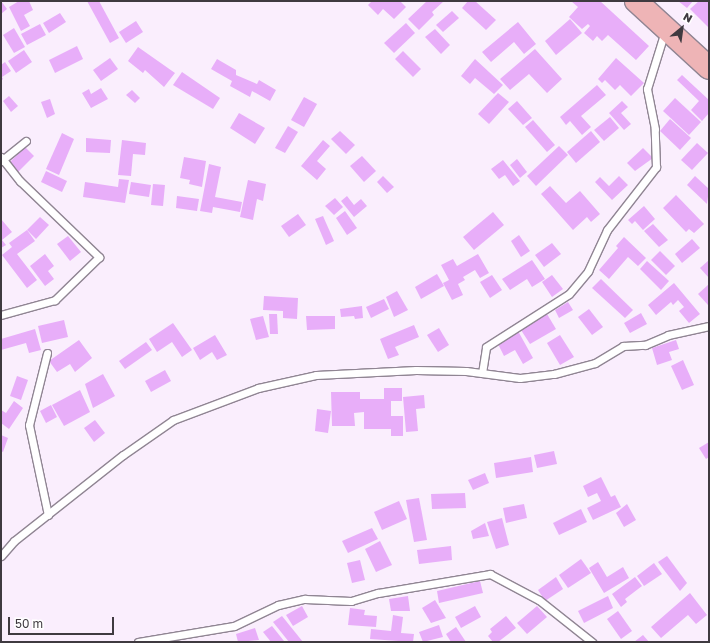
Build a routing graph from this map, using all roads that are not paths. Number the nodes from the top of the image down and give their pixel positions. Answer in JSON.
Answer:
{"nodes":[{"id":1,"x":636,"y":1,"type":"edge"},
{"id":2,"x":666,"y":28,"type":"junction"},
{"id":3,"x":709,"y":68,"type":"edge"},
{"id":4,"x":26,"y":141,"type":"dead end"},
{"id":5,"x":2,"y":159,"type":"edge"},
{"id":6,"x":1,"y":315,"type":"edge"},
{"id":7,"x":709,"y":326,"type":"edge"},
{"id":8,"x":47,"y":353,"type":"dead end"},
{"id":9,"x":482,"y":373,"type":"junction"},
{"id":10,"x":48,"y":515,"type":"junction"},
{"id":11,"x":1,"y":556,"type":"edge"},
{"id":12,"x":138,"y":642,"type":"edge"},
{"id":13,"x":592,"y":642,"type":"edge"}],
"edges":[{"from":1,"to":2,"type":"main road"},
{"from":2,"to":3,"type":"main road"},
{"from":2,"to":9,"type":"lane"},
{"from":4,"to":5,"type":"lane"},
{"from":5,"to":6,"type":"lane"},
{"from":7,"to":9,"type":"lane"},
{"from":8,"to":10,"type":"lane"},
{"from":9,"to":10,"type":"lane"},
{"from":10,"to":11,"type":"lane"},
{"from":12,"to":13,"type":"lane"}]}
